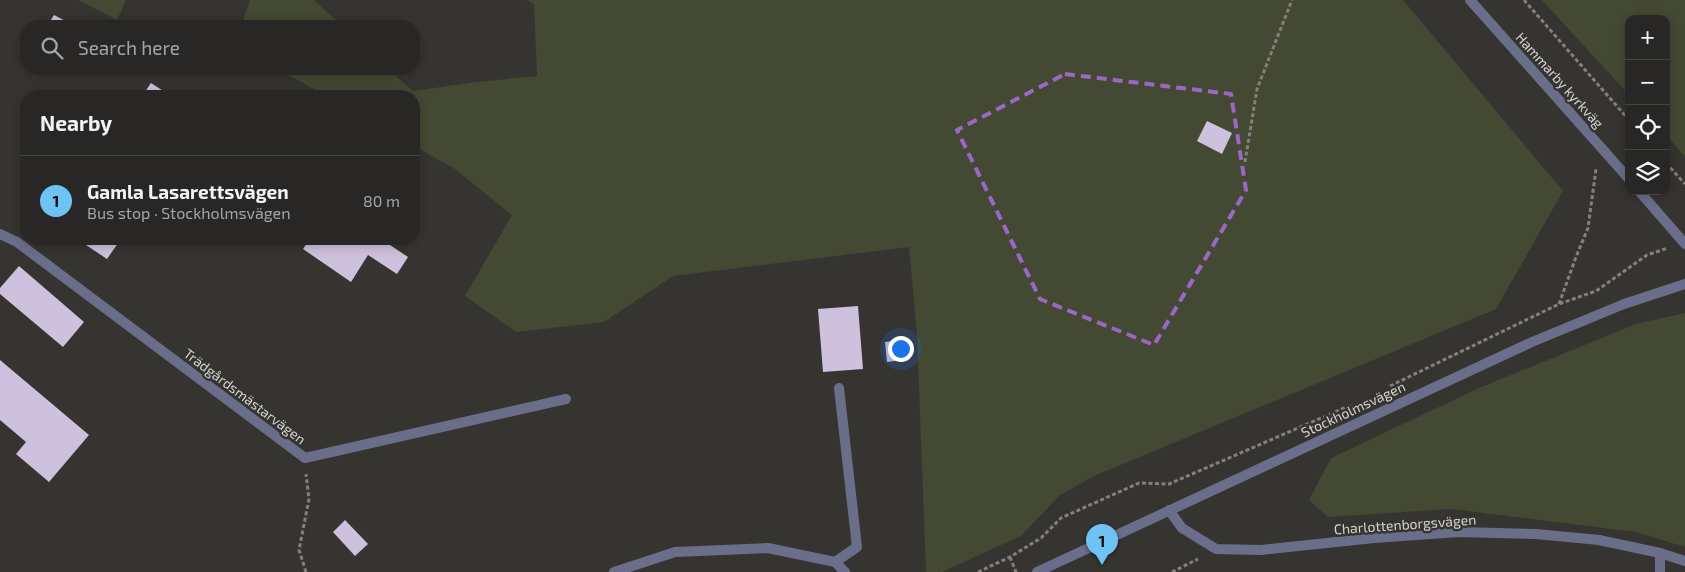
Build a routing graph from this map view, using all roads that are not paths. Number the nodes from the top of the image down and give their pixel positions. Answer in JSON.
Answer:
{"nodes":[{"id":1,"x":1470,"y":0,"type":"edge"},
{"id":2,"x":1625,"y":174,"type":"edge"},
{"id":3,"x":1643,"y":195,"type":"edge"},
{"id":4,"x":0,"y":234,"type":"edge"},
{"id":5,"x":20,"y":244,"type":"edge"},
{"id":6,"x":1685,"y":244,"type":"edge"},
{"id":7,"x":21,"y":245,"type":"edge"},
{"id":8,"x":1685,"y":284,"type":"edge"},
{"id":9,"x":840,"y":388,"type":"dead end"},
{"id":10,"x":566,"y":399,"type":"dead end"},
{"id":11,"x":1169,"y":510,"type":"junction"},
{"id":12,"x":1660,"y":553,"type":"junction"},
{"id":13,"x":1685,"y":561,"type":"edge"},
{"id":14,"x":835,"y":562,"type":"junction"},
{"id":15,"x":614,"y":572,"type":"edge"},
{"id":16,"x":845,"y":572,"type":"edge"},
{"id":17,"x":1038,"y":572,"type":"edge"},
{"id":18,"x":1660,"y":572,"type":"edge"}],
"edges":[{"from":1,"to":2,"type":"street","name":"Hammarby kyrkväg"},
{"from":3,"to":6,"type":"street"},
{"from":4,"to":5,"type":"street","name":"Trädgårdsmästarvägen"},
{"from":7,"to":10,"type":"street","name":"Trädgårdsmästarvägen"},
{"from":8,"to":11,"type":"street","name":"Stockholmsvägen"},
{"from":9,"to":14,"type":"street"},
{"from":11,"to":12,"type":"street","name":"Charlottenborgsvägen"},
{"from":11,"to":17,"type":"street","name":"Stockholmsvägen"},
{"from":12,"to":13,"type":"street","name":"Charlottenborgsvägen"},
{"from":12,"to":18,"type":"street"},
{"from":14,"to":15,"type":"street"},
{"from":14,"to":16,"type":"street"}]}
